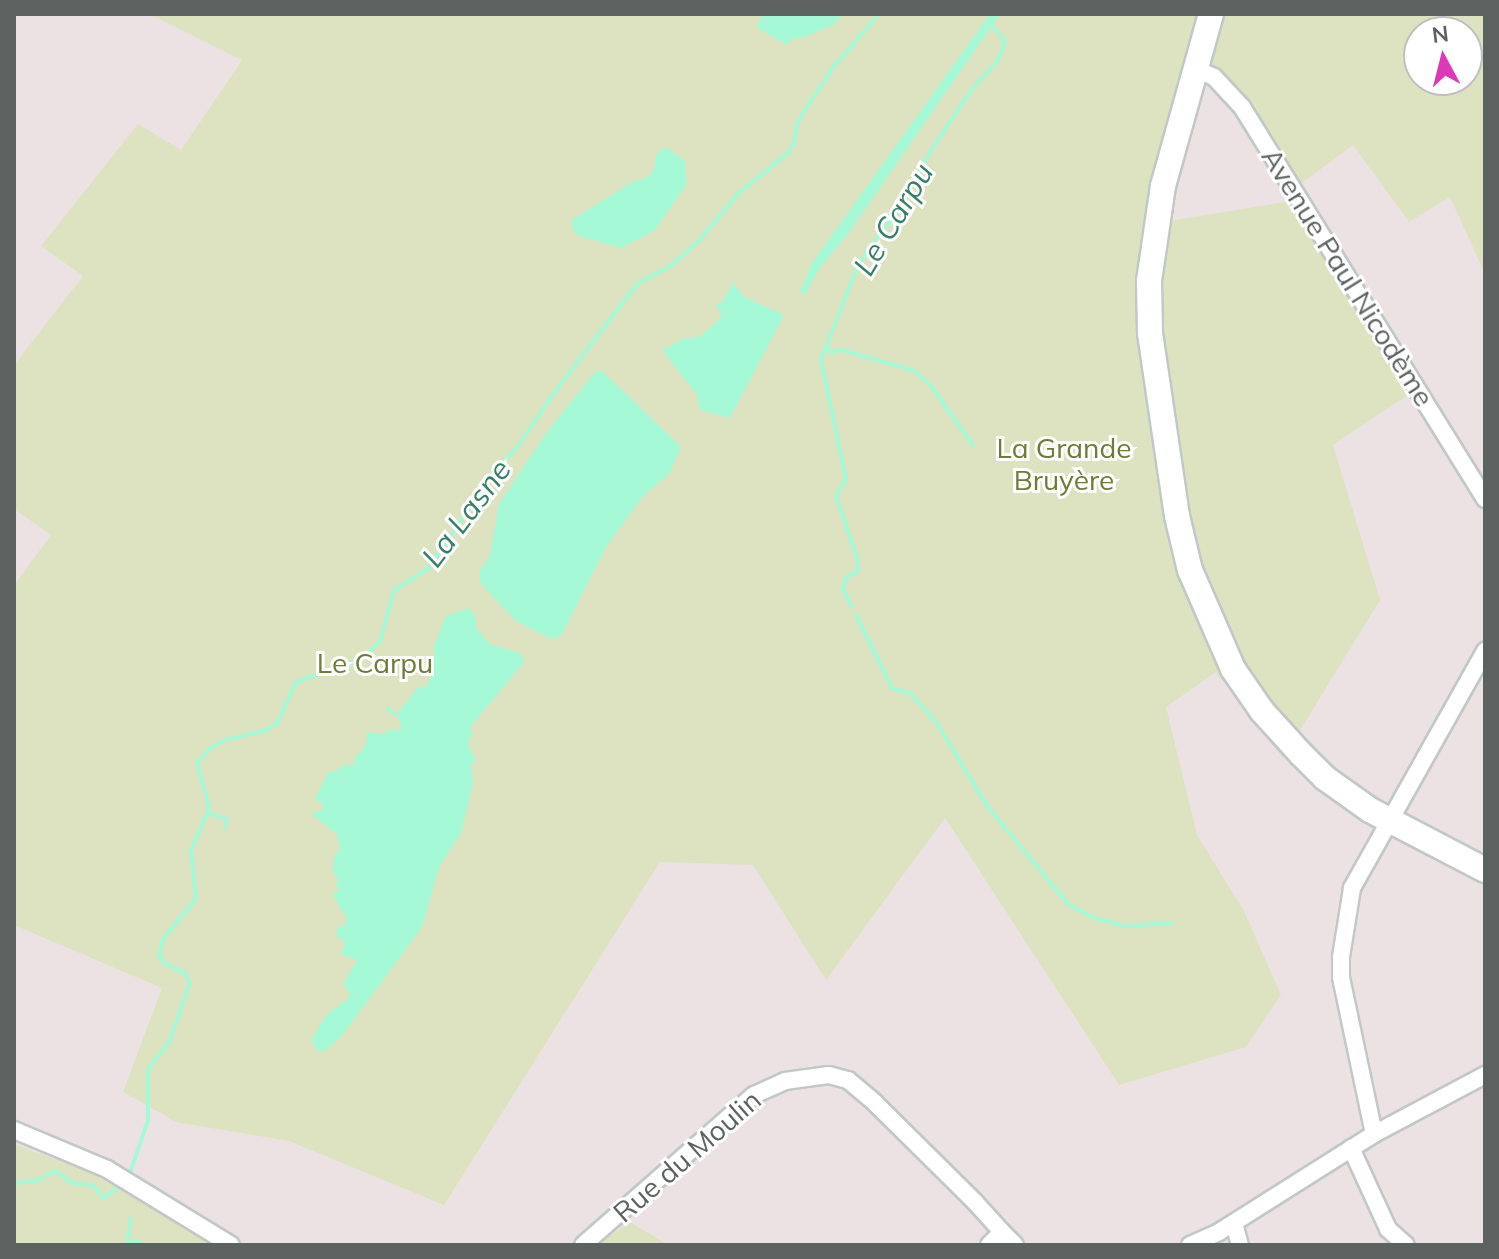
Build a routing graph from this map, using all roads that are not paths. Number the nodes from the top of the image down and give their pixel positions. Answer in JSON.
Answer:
{"nodes":[{"id":1,"x":1211,"y":14,"type":"edge"},
{"id":2,"x":1196,"y":69,"type":"junction"},
{"id":3,"x":1485,"y":499,"type":"edge"},
{"id":4,"x":1485,"y":651,"type":"edge"},
{"id":5,"x":1388,"y":820,"type":"junction"},
{"id":6,"x":1485,"y":870,"type":"edge"},
{"id":7,"x":1485,"y":1075,"type":"edge"},
{"id":8,"x":14,"y":1130,"type":"edge"},
{"id":9,"x":1374,"y":1134,"type":"junction"},
{"id":10,"x":1351,"y":1148,"type":"junction"},
{"id":11,"x":1234,"y":1223,"type":"junction"},
{"id":12,"x":1002,"y":1232,"type":"junction"},
{"id":13,"x":231,"y":1245,"type":"edge"},
{"id":14,"x":583,"y":1245,"type":"edge"},
{"id":15,"x":989,"y":1245,"type":"edge"},
{"id":16,"x":1015,"y":1245,"type":"edge"},
{"id":17,"x":1190,"y":1245,"type":"edge"},
{"id":18,"x":1240,"y":1245,"type":"edge"},
{"id":19,"x":1406,"y":1245,"type":"edge"}],
"edges":[{"from":1,"to":2,"type":"main road"},
{"from":2,"to":3,"type":"street","name":"Avenue Paul Nicodème"},
{"from":2,"to":5,"type":"main road"},
{"from":4,"to":5,"type":"street"},
{"from":5,"to":6,"type":"main road"},
{"from":5,"to":9,"type":"street"},
{"from":7,"to":9,"type":"street"},
{"from":8,"to":13,"type":"street"},
{"from":9,"to":10,"type":"street"},
{"from":10,"to":11,"type":"street"},
{"from":10,"to":19,"type":"street"},
{"from":11,"to":17,"type":"street"},
{"from":11,"to":18,"type":"street"},
{"from":12,"to":14,"type":"street","name":"Rue du Moulin"},
{"from":12,"to":15,"type":"street"},
{"from":12,"to":16,"type":"street","name":"Rue du Moulin"}]}
